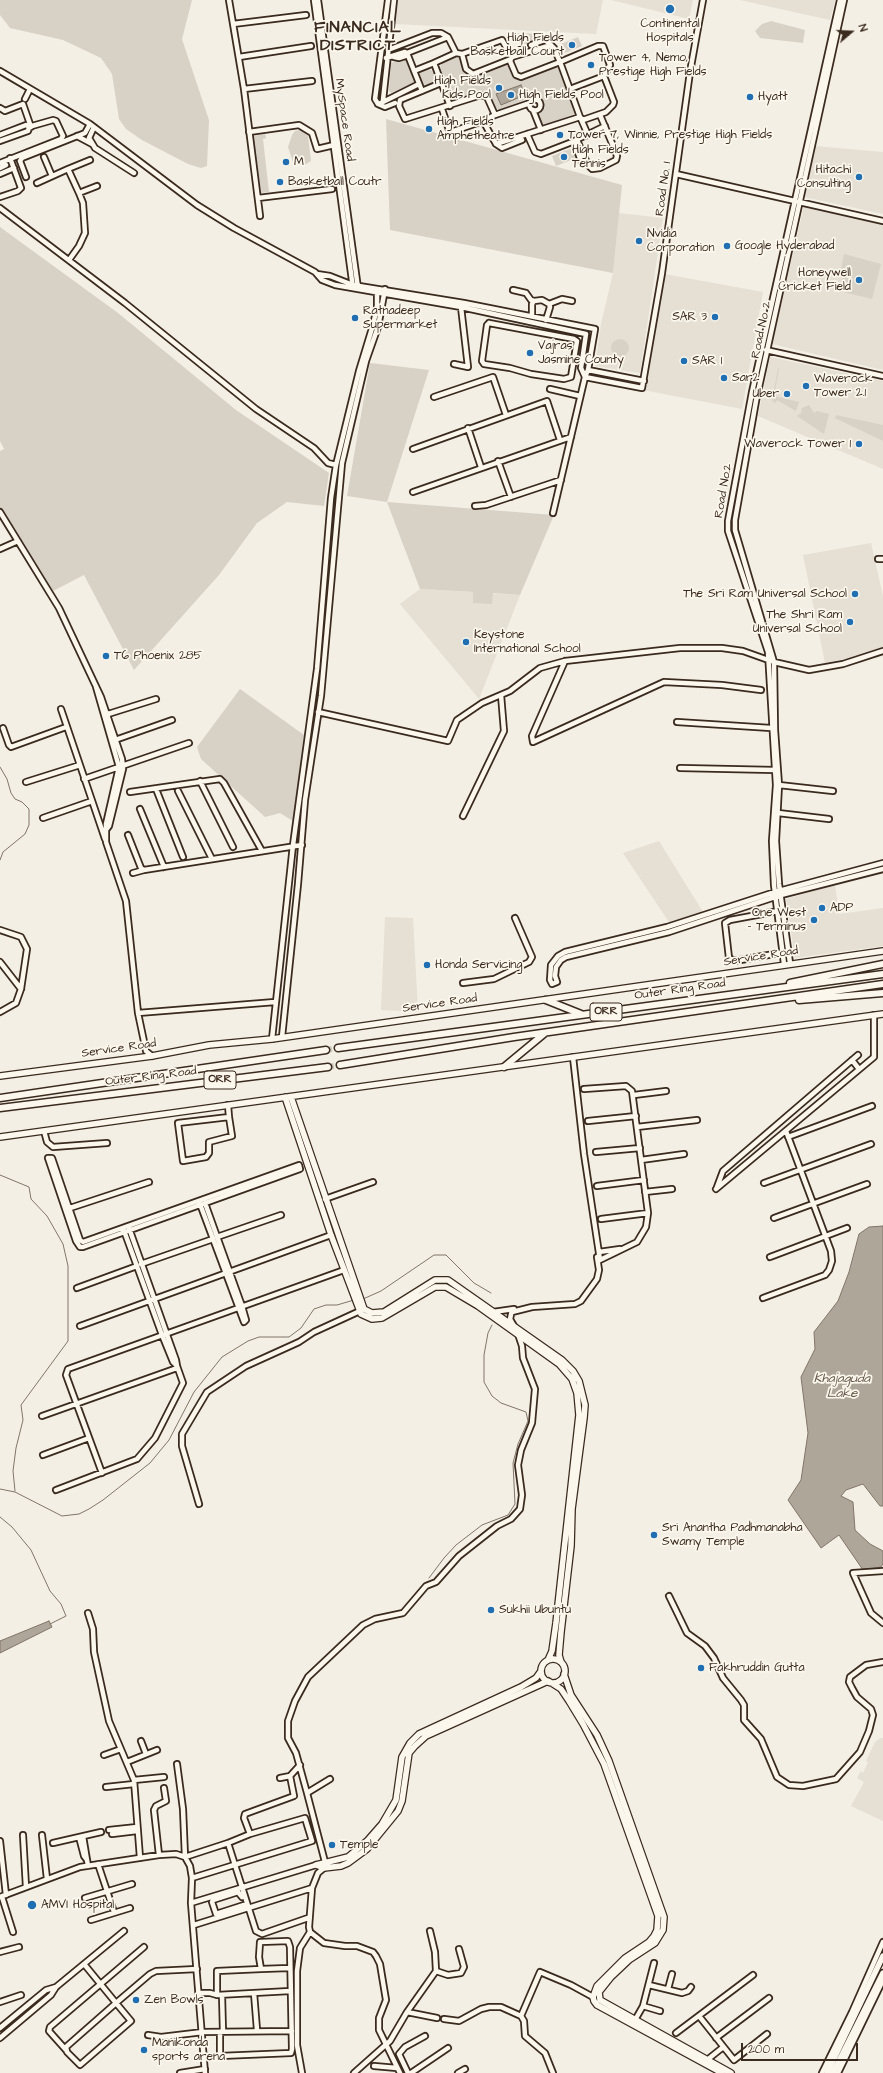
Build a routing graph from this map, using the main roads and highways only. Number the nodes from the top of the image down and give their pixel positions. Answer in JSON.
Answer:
{"nodes":[{"id":1,"x":883,"y":951,"type":"edge"},
{"id":2,"x":883,"y":964,"type":"edge"},
{"id":3,"x":883,"y":974,"type":"edge"},
{"id":4,"x":883,"y":984,"type":"edge"},
{"id":5,"x":753,"y":991,"type":"junction"},
{"id":6,"x":883,"y":992,"type":"edge"},
{"id":7,"x":546,"y":1000,"type":"junction"},
{"id":8,"x":755,"y":1003,"type":"junction"},
{"id":9,"x":883,"y":1014,"type":"edge"},
{"id":10,"x":584,"y":1015,"type":"junction"},
{"id":11,"x":546,"y":1032,"type":"junction"},
{"id":12,"x":446,"y":1034,"type":"junction"},
{"id":13,"x":448,"y":1047,"type":"junction"},
{"id":14,"x":338,"y":1048,"type":"tunnel mouth"},
{"id":15,"x":326,"y":1050,"type":"tunnel mouth"},
{"id":16,"x":340,"y":1065,"type":"tunnel mouth"},
{"id":17,"x":328,"y":1067,"type":"tunnel mouth"},
{"id":18,"x":504,"y":1067,"type":"junction"},
{"id":19,"x":0,"y":1076,"type":"edge"},
{"id":20,"x":288,"y":1097,"type":"junction"},
{"id":21,"x":0,"y":1098,"type":"edge"},
{"id":22,"x":0,"y":1108,"type":"edge"},
{"id":23,"x":0,"y":1137,"type":"edge"},
{"id":24,"x":358,"y":1300,"type":"junction"},
{"id":25,"x":489,"y":1311,"type":"junction"},
{"id":26,"x":548,"y":1660,"type":"junction"},
{"id":27,"x":561,"y":1662,"type":"junction"},
{"id":28,"x":541,"y":1671,"type":"junction"},
{"id":29,"x":564,"y":1674,"type":"junction"},
{"id":30,"x":549,"y":1682,"type":"junction"},
{"id":31,"x":316,"y":1865,"type":"road end"},
{"id":32,"x":324,"y":1865,"type":"junction"},
{"id":33,"x":647,"y":1946,"type":"junction"},
{"id":34,"x":883,"y":1956,"type":"edge"},
{"id":35,"x":883,"y":1973,"type":"edge"},
{"id":36,"x":666,"y":2040,"type":"junction"},
{"id":37,"x":722,"y":2073,"type":"edge"},
{"id":38,"x":731,"y":2073,"type":"edge"},
{"id":39,"x":827,"y":2073,"type":"edge"},
{"id":40,"x":833,"y":2073,"type":"edge"}],
"edges":[{"from":1,"to":7,"type":"main road","name":"Service Road"},
{"from":2,"to":5,"type":"highway","number":"ORR"},
{"from":3,"to":5,"type":"highway","name":"Outer Ring Road","number":"ORR"},
{"from":4,"to":8,"type":"highway","name":"Outer Ring Road","number":"ORR"},
{"from":5,"to":10,"type":"highway","name":"Outer Ring Road","number":"ORR"},
{"from":6,"to":8,"type":"highway","number":"ORR"},
{"from":7,"to":10,"type":"highway"},
{"from":7,"to":19,"type":"main road","name":"Service Road"},
{"from":8,"to":11,"type":"highway","name":"Outer Ring Road","number":"ORR"},
{"from":9,"to":18,"type":"main road"},
{"from":10,"to":12,"type":"highway","name":"Outer Ring Road","number":"ORR"},
{"from":11,"to":13,"type":"highway","name":"Outer Ring Road","number":"ORR"},
{"from":11,"to":18,"type":"highway"},
{"from":12,"to":13,"type":"highway"},
{"from":12,"to":14,"type":"highway","name":"Outer Ring Road","number":"ORR"},
{"from":13,"to":16,"type":"highway","name":"Outer Ring Road","number":"ORR"},
{"from":15,"to":21,"type":"highway","name":"Outer Ring Road","number":"ORR"},
{"from":17,"to":22,"type":"highway","name":"Outer Ring Road","number":"ORR"},
{"from":18,"to":20,"type":"main road"},
{"from":20,"to":23,"type":"main road"},
{"from":20,"to":24,"type":"main road"},
{"from":20,"to":24,"type":"main road"},
{"from":24,"to":25,"type":"main road"},
{"from":25,"to":26,"type":"main road"},
{"from":25,"to":27,"type":"main road"},
{"from":26,"to":27,"type":"main road"},
{"from":26,"to":28,"type":"main road"},
{"from":27,"to":29,"type":"main road"},
{"from":28,"to":30,"type":"main road"},
{"from":28,"to":32,"type":"main road"},
{"from":29,"to":30,"type":"main road"},
{"from":29,"to":33,"type":"main road"},
{"from":30,"to":32,"type":"main road"},
{"from":30,"to":33,"type":"main road"},
{"from":31,"to":32,"type":"main road"},
{"from":33,"to":36,"type":"main road"},
{"from":33,"to":36,"type":"main road"},
{"from":34,"to":39,"type":"main road"},
{"from":35,"to":40,"type":"main road"},
{"from":36,"to":37,"type":"main road"},
{"from":36,"to":38,"type":"main road"}]}
